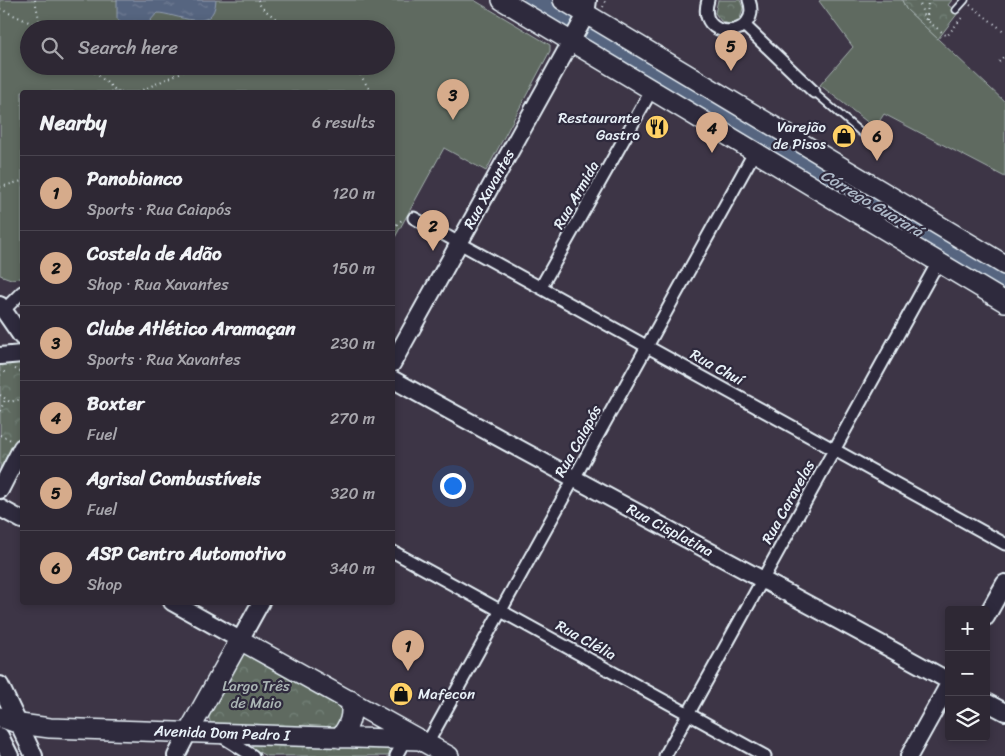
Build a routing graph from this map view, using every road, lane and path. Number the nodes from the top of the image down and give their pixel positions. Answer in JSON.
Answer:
{"nodes":[{"id":1,"x":35,"y":0,"type":"edge"},
{"id":2,"x":258,"y":0,"type":"edge"},
{"id":3,"x":502,"y":0,"type":"edge"},
{"id":4,"x":562,"y":0,"type":"edge"},
{"id":5,"x":707,"y":0,"type":"edge"},
{"id":6,"x":749,"y":0,"type":"edge"},
{"id":7,"x":918,"y":0,"type":"edge"},
{"id":8,"x":928,"y":0,"type":"edge"},
{"id":9,"x":963,"y":2,"type":"edge"},
{"id":10,"x":521,"y":4,"type":"edge"},
{"id":11,"x":0,"y":9,"type":"edge"},
{"id":12,"x":956,"y":10,"type":"dead end"},
{"id":13,"x":24,"y":20,"type":"edge"},
{"id":14,"x":39,"y":20,"type":"edge"},
{"id":15,"x":277,"y":20,"type":"edge"},
{"id":16,"x":927,"y":20,"type":"junction"},
{"id":17,"x":580,"y":23,"type":"edge"},
{"id":18,"x":744,"y":26,"type":"junction"},
{"id":19,"x":1005,"y":32,"type":"edge"},
{"id":20,"x":1005,"y":55,"type":"edge"},
{"id":21,"x":999,"y":62,"type":"dead end"},
{"id":22,"x":98,"y":75,"type":"edge"},
{"id":23,"x":175,"y":75,"type":"edge"},
{"id":24,"x":360,"y":75,"type":"edge"},
{"id":25,"x":116,"y":90,"type":"edge"},
{"id":26,"x":142,"y":90,"type":"edge"},
{"id":27,"x":370,"y":90,"type":"edge"},
{"id":28,"x":652,"y":91,"type":"junction"},
{"id":29,"x":814,"y":92,"type":"joint"},
{"id":30,"x":865,"y":136,"type":"dead end"},
{"id":31,"x":754,"y":152,"type":"junction"},
{"id":32,"x":20,"y":182,"type":"edge"},
{"id":33,"x":0,"y":188,"type":"edge"},
{"id":34,"x":414,"y":218,"type":"dead end"},
{"id":35,"x":460,"y":243,"type":"junction"},
{"id":36,"x":938,"y":262,"type":"junction"},
{"id":37,"x":1005,"y":265,"type":"edge"},
{"id":38,"x":541,"y":287,"type":"junction"},
{"id":39,"x":20,"y":294,"type":"edge"},
{"id":40,"x":1005,"y":302,"type":"edge"},
{"id":41,"x":2,"y":308,"type":"edge"},
{"id":42,"x":20,"y":335,"type":"edge"},
{"id":43,"x":647,"y":346,"type":"junction"},
{"id":44,"x":20,"y":354,"type":"edge"},
{"id":45,"x":0,"y":356,"type":"edge"},
{"id":46,"x":395,"y":359,"type":"edge"},
{"id":47,"x":20,"y":371,"type":"edge"},
{"id":48,"x":0,"y":375,"type":"edge"},
{"id":49,"x":395,"y":380,"type":"edge"},
{"id":50,"x":0,"y":395,"type":"edge"},
{"id":51,"x":5,"y":400,"type":"junction"},
{"id":52,"x":20,"y":400,"type":"edge"},
{"id":53,"x":0,"y":410,"type":"edge"},
{"id":54,"x":0,"y":435,"type":"edge"},
{"id":55,"x":19,"y":445,"type":"edge"},
{"id":56,"x":834,"y":450,"type":"junction"},
{"id":57,"x":574,"y":480,"type":"junction"},
{"id":58,"x":0,"y":490,"type":"edge"},
{"id":59,"x":0,"y":508,"type":"edge"},
{"id":60,"x":20,"y":519,"type":"edge"},
{"id":61,"x":1005,"y":544,"type":"edge"},
{"id":62,"x":395,"y":553,"type":"edge"},
{"id":63,"x":763,"y":578,"type":"junction"},
{"id":64,"x":1005,"y":583,"type":"edge"},
{"id":65,"x":177,"y":605,"type":"edge"},
{"id":66,"x":259,"y":605,"type":"edge"},
{"id":67,"x":990,"y":610,"type":"edge"},
{"id":68,"x":501,"y":611,"type":"junction"},
{"id":69,"x":240,"y":640,"type":"junction"},
{"id":70,"x":945,"y":681,"type":"edge"},
{"id":71,"x":0,"y":685,"type":"edge"},
{"id":72,"x":945,"y":690,"type":"edge"},
{"id":73,"x":350,"y":700,"type":"junction"},
{"id":74,"x":990,"y":704,"type":"edge"},
{"id":75,"x":1005,"y":712,"type":"edge"},
{"id":76,"x":688,"y":714,"type":"junction"},
{"id":77,"x":0,"y":717,"type":"edge"},
{"id":78,"x":21,"y":728,"type":"junction"},
{"id":79,"x":0,"y":729,"type":"edge"},
{"id":80,"x":189,"y":732,"type":"junction"},
{"id":81,"x":216,"y":733,"type":"junction"},
{"id":82,"x":0,"y":736,"type":"edge"},
{"id":83,"x":339,"y":738,"type":"junction"},
{"id":84,"x":415,"y":739,"type":"junction"},
{"id":85,"x":10,"y":756,"type":"edge"},
{"id":86,"x":34,"y":756,"type":"edge"},
{"id":87,"x":176,"y":756,"type":"edge"},
{"id":88,"x":253,"y":756,"type":"edge"},
{"id":89,"x":396,"y":756,"type":"edge"},
{"id":90,"x":450,"y":756,"type":"edge"},
{"id":91,"x":665,"y":756,"type":"edge"},
{"id":92,"x":765,"y":756,"type":"edge"},
{"id":93,"x":909,"y":756,"type":"edge"}],
"edges":[{"from":1,"to":14,"type":"path"},
{"from":2,"to":15,"type":"path"},
{"from":3,"to":10,"type":"main road"},
{"from":4,"to":17,"type":"main road"},
{"from":5,"to":18,"type":"street"},
{"from":6,"to":18,"type":"street"},
{"from":7,"to":16,"type":"path"},
{"from":8,"to":16,"type":"path"},
{"from":9,"to":12,"type":"lane"},
{"from":9,"to":16,"type":"path"},
{"from":9,"to":19,"type":"path"},
{"from":10,"to":17,"type":"main road"},
{"from":11,"to":13,"type":"path"},
{"from":17,"to":28,"type":"main road"},
{"from":17,"to":35,"type":"street","name":"Rua Xavantes"},
{"from":17,"to":37,"type":"main road"},
{"from":18,"to":29,"type":"street"},
{"from":20,"to":21,"type":"path"},
{"from":22,"to":25,"type":"path"},
{"from":23,"to":26,"type":"path"},
{"from":24,"to":27,"type":"path"},
{"from":28,"to":31,"type":"main road"},
{"from":28,"to":38,"type":"street","name":"Rua Armida"},
{"from":29,"to":30,"type":"lane"},
{"from":31,"to":36,"type":"main road"},
{"from":31,"to":43,"type":"street","name":"Rua Caiapós"},
{"from":32,"to":33,"type":"path"},
{"from":34,"to":35,"type":"street","name":"Rua Chuí"},
{"from":35,"to":38,"type":"street","name":"Rua Chuí"},
{"from":35,"to":46,"type":"street","name":"Rua Xavantes"},
{"from":36,"to":40,"type":"main road"},
{"from":36,"to":56,"type":"street","name":"Rua Caravelas"},
{"from":38,"to":43,"type":"street","name":"Rua Chuí"},
{"from":39,"to":41,"type":"street"},
{"from":41,"to":42,"type":"street"},
{"from":43,"to":56,"type":"street","name":"Rua Chuí"},
{"from":43,"to":57,"type":"street","name":"Rua Caiapós"},
{"from":44,"to":45,"type":"street"},
{"from":47,"to":48,"type":"path"},
{"from":49,"to":57,"type":"street","name":"Rua Cisplatina"},
{"from":50,"to":51,"type":"path"},
{"from":51,"to":52,"type":"path"},
{"from":51,"to":53,"type":"path"},
{"from":54,"to":55,"type":"path"},
{"from":55,"to":58,"type":"street"},
{"from":56,"to":61,"type":"street","name":"Rua Chuí"},
{"from":56,"to":63,"type":"street","name":"Rua Caravelas"},
{"from":57,"to":63,"type":"street","name":"Rua Cisplatina"},
{"from":57,"to":68,"type":"street","name":"Rua Caiapós"},
{"from":59,"to":60,"type":"street"},
{"from":62,"to":68,"type":"street","name":"Rua Clélia"},
{"from":63,"to":70,"type":"street","name":"Rua Cisplatina"},
{"from":63,"to":76,"type":"street","name":"Rua Caravelas"},
{"from":64,"to":67,"type":"street"},
{"from":65,"to":69,"type":"street"},
{"from":66,"to":69,"type":"street"},
{"from":68,"to":76,"type":"street","name":"Rua Clélia"},
{"from":68,"to":84,"type":"street","name":"Rua Caiapós"},
{"from":69,"to":73,"type":"main road"},
{"from":69,"to":80,"type":"main road"},
{"from":71,"to":78,"type":"street"},
{"from":72,"to":93,"type":"street"},
{"from":73,"to":83,"type":"main road"},
{"from":73,"to":84,"type":"main road"},
{"from":74,"to":75,"type":"street"},
{"from":76,"to":91,"type":"street","name":"Rua Caravelas"},
{"from":76,"to":92,"type":"street","name":"Rua Clélia"},
{"from":77,"to":78,"type":"main road","name":"Avenida Dom Pedro I"},
{"from":78,"to":79,"type":"main road","name":"Avenida Dom Pedro I"},
{"from":78,"to":80,"type":"main road","name":"Avenida Dom Pedro I"},
{"from":78,"to":86,"type":"street"},
{"from":80,"to":81,"type":"main road","name":"Avenida Dom Pedro I"},
{"from":80,"to":87,"type":"street"},
{"from":81,"to":83,"type":"main road","name":"Avenida Dom Pedro I"},
{"from":81,"to":88,"type":"street"},
{"from":82,"to":85,"type":"street"},
{"from":83,"to":84,"type":"main road","name":"Avenida Dom Pedro I"},
{"from":84,"to":89,"type":"street","name":"Rua Caiapós"},
{"from":84,"to":90,"type":"main road","name":"Avenida Dom Pedro I"}]}
